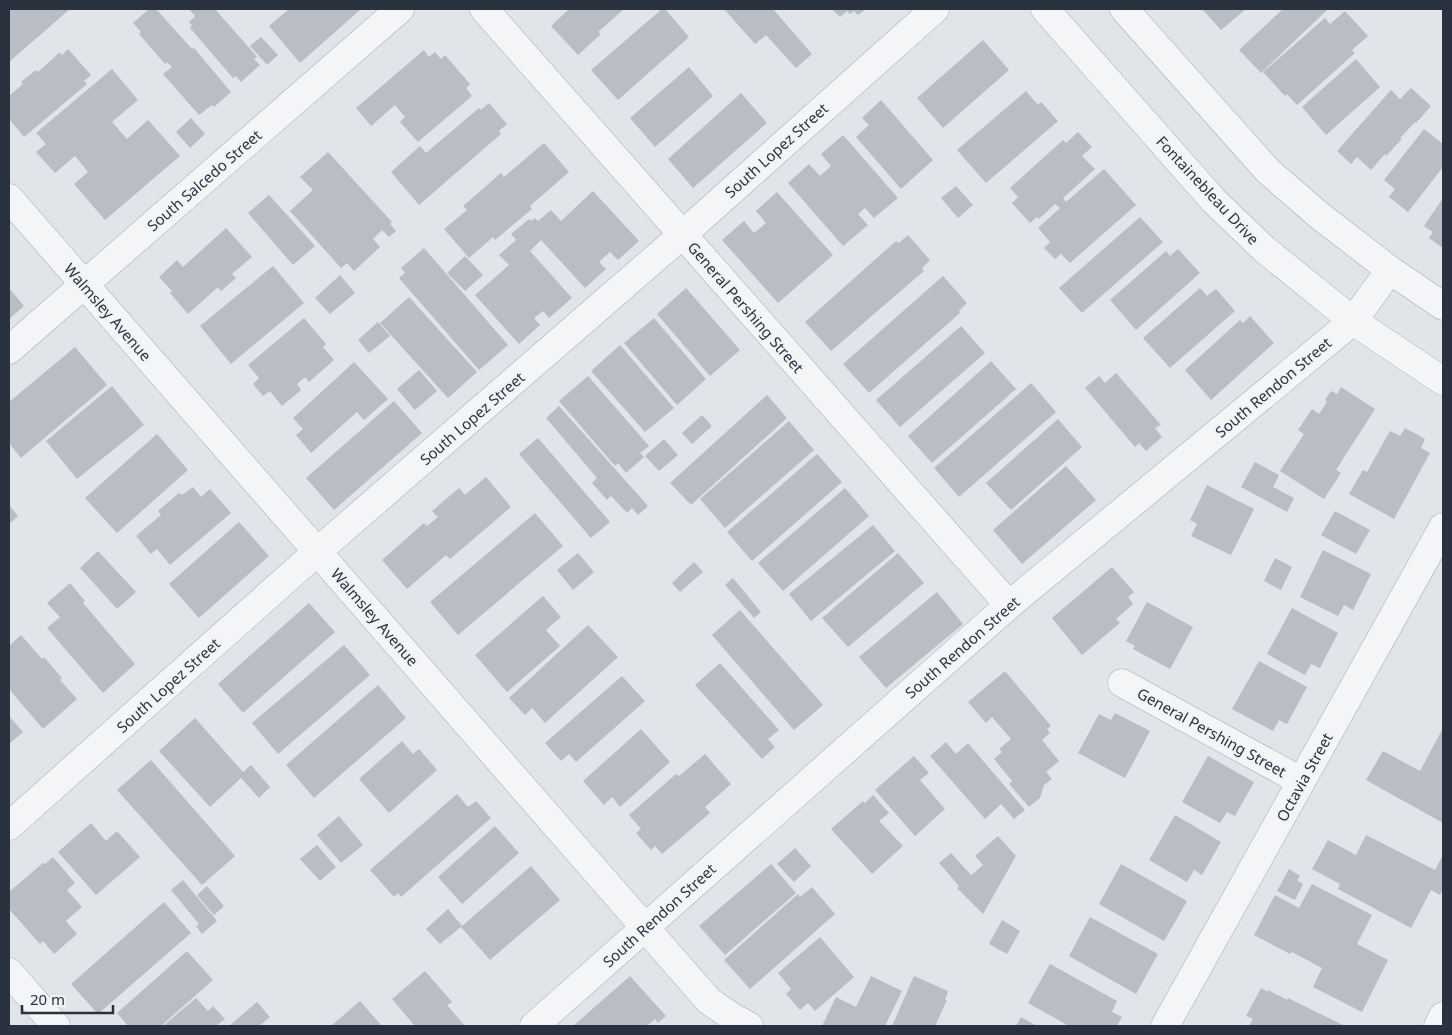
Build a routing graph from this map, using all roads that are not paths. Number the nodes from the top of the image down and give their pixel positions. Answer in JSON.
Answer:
{"nodes":[{"id":1,"x":400,"y":9,"type":"edge"},
{"id":2,"x":484,"y":9,"type":"edge"},
{"id":3,"x":935,"y":9,"type":"edge"},
{"id":4,"x":1045,"y":9,"type":"edge"},
{"id":5,"x":1124,"y":9,"type":"edge"},
{"id":6,"x":9,"y":198,"type":"edge"},
{"id":7,"x":682,"y":235,"type":"junction"},
{"id":8,"x":1390,"y":270,"type":"junction"},
{"id":9,"x":84,"y":284,"type":"junction"},
{"id":10,"x":1443,"y":306,"type":"edge"},
{"id":11,"x":1353,"y":321,"type":"junction"},
{"id":12,"x":9,"y":350,"type":"edge"},
{"id":13,"x":1443,"y":381,"type":"edge"},
{"id":14,"x":1443,"y":528,"type":"edge"},
{"id":15,"x":318,"y":551,"type":"junction"},
{"id":16,"x":1009,"y":605,"type":"junction"},
{"id":17,"x":1122,"y":683,"type":"dead end"},
{"id":18,"x":1301,"y":781,"type":"junction"},
{"id":19,"x":9,"y":826,"type":"edge"},
{"id":20,"x":644,"y":928,"type":"junction"},
{"id":21,"x":9,"y":972,"type":"edge"},
{"id":22,"x":1443,"y":1016,"type":"edge"},
{"id":23,"x":56,"y":1026,"type":"edge"},
{"id":24,"x":534,"y":1026,"type":"edge"},
{"id":25,"x":749,"y":1026,"type":"edge"},
{"id":26,"x":1165,"y":1026,"type":"edge"},
{"id":27,"x":1438,"y":1026,"type":"edge"}],
"edges":[{"from":1,"to":9,"type":"street","name":"South Salcedo Street"},
{"from":2,"to":7,"type":"street","name":"General Pershing Street"},
{"from":3,"to":7,"type":"street","name":"South Lopez Street"},
{"from":4,"to":11,"type":"street","name":"Fontainebleau Drive"},
{"from":5,"to":8,"type":"street"},
{"from":6,"to":9,"type":"street","name":"Walmsley Avenue"},
{"from":7,"to":15,"type":"street","name":"South Lopez Street"},
{"from":7,"to":16,"type":"street","name":"General Pershing Street"},
{"from":8,"to":10,"type":"street"},
{"from":8,"to":11,"type":"street","name":"South Rendon Street"},
{"from":9,"to":12,"type":"street","name":"South Salcedo Street"},
{"from":9,"to":15,"type":"street","name":"Walmsley Avenue"},
{"from":11,"to":13,"type":"street","name":"Fontainebleau Drive"},
{"from":11,"to":16,"type":"street","name":"South Rendon Street"},
{"from":14,"to":18,"type":"street","name":"Octavia Street"},
{"from":15,"to":19,"type":"street","name":"South Lopez Street"},
{"from":15,"to":20,"type":"street","name":"Walmsley Avenue"},
{"from":16,"to":20,"type":"street","name":"South Rendon Street"},
{"from":17,"to":18,"type":"street","name":"General Pershing Street"},
{"from":18,"to":26,"type":"street","name":"Octavia Street"},
{"from":20,"to":24,"type":"street","name":"South Rendon Street"},
{"from":20,"to":25,"type":"street","name":"Walmsley Avenue"},
{"from":21,"to":23,"type":"street"},
{"from":22,"to":27,"type":"street"}]}
